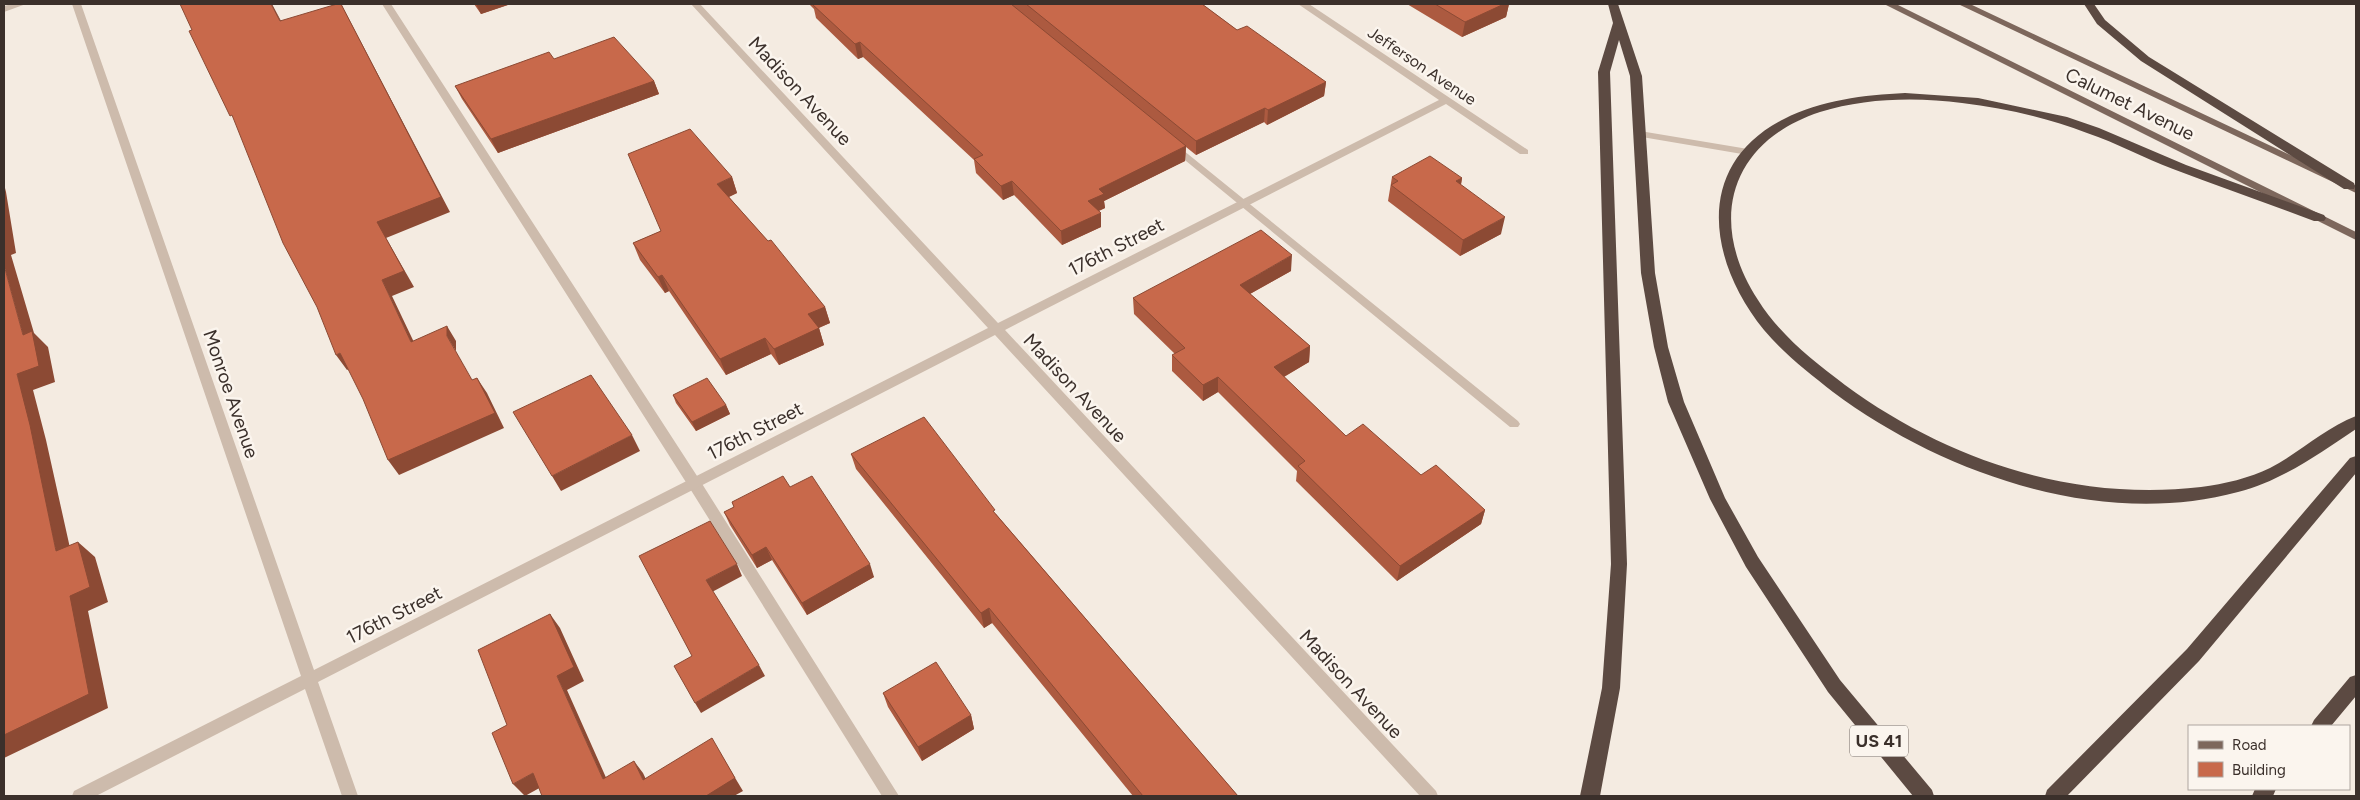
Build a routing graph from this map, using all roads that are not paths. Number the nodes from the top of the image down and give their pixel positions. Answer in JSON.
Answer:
{"nodes":[{"id":1,"x":21,"y":4,"type":"edge"},
{"id":2,"x":76,"y":4,"type":"edge"},
{"id":3,"x":386,"y":4,"type":"edge"},
{"id":4,"x":695,"y":4,"type":"edge"},
{"id":5,"x":1303,"y":4,"type":"edge"},
{"id":6,"x":1613,"y":4,"type":"edge"},
{"id":7,"x":1889,"y":4,"type":"edge"},
{"id":8,"x":1963,"y":4,"type":"edge"},
{"id":9,"x":2088,"y":4,"type":"edge"},
{"id":10,"x":4,"y":9,"type":"edge"},
{"id":11,"x":1618,"y":24,"type":"junction"},
{"id":12,"x":1447,"y":100,"type":"junction"},
{"id":13,"x":1640,"y":134,"type":"junction"},
{"id":14,"x":1161,"y":135,"type":"edge"},
{"id":15,"x":1524,"y":152,"type":"dead end"},
{"id":16,"x":1748,"y":152,"type":"junction"},
{"id":17,"x":2352,"y":188,"type":"edge"},
{"id":18,"x":1244,"y":204,"type":"junction"},
{"id":19,"x":2320,"y":218,"type":"junction"},
{"id":20,"x":2356,"y":236,"type":"edge"},
{"id":21,"x":995,"y":330,"type":"junction"},
{"id":22,"x":2356,"y":422,"type":"edge"},
{"id":23,"x":1514,"y":424,"type":"dead end"},
{"id":24,"x":2356,"y":462,"type":"edge"},
{"id":25,"x":694,"y":483,"type":"junction"},
{"id":26,"x":309,"y":679,"type":"junction"},
{"id":27,"x":2356,"y":683,"type":"edge"},
{"id":28,"x":2321,"y":725,"type":"edge"},
{"id":29,"x":80,"y":796,"type":"edge"},
{"id":30,"x":350,"y":796,"type":"edge"},
{"id":31,"x":891,"y":796,"type":"edge"},
{"id":32,"x":1430,"y":796,"type":"edge"},
{"id":33,"x":1590,"y":796,"type":"edge"},
{"id":34,"x":1925,"y":796,"type":"edge"},
{"id":35,"x":2054,"y":796,"type":"edge"}],
"edges":[{"from":1,"to":10,"type":"street"},
{"from":2,"to":26,"type":"street","name":"Monroe Avenue"},
{"from":3,"to":25,"type":"street"},
{"from":4,"to":21,"type":"street","name":"Madison Avenue"},
{"from":5,"to":12,"type":"street","name":"Jefferson Avenue"},
{"from":6,"to":11,"type":"highway"},
{"from":7,"to":19,"type":"main road","name":"Calumet Avenue"},
{"from":8,"to":17,"type":"main road","name":"Calumet Avenue"},
{"from":9,"to":17,"type":"highway"},
{"from":11,"to":13,"type":"highway"},
{"from":11,"to":33,"type":"highway"},
{"from":12,"to":15,"type":"street","name":"Jefferson Avenue"},
{"from":12,"to":18,"type":"street","name":"176th Street"},
{"from":13,"to":16,"type":"street"},
{"from":13,"to":34,"type":"highway","number":"US 41"},
{"from":14,"to":18,"type":"street"},
{"from":16,"to":19,"type":"highway"},
{"from":16,"to":22,"type":"highway"},
{"from":18,"to":21,"type":"street","name":"176th Street"},
{"from":18,"to":23,"type":"street"},
{"from":19,"to":20,"type":"main road","name":"Calumet Avenue"},
{"from":21,"to":25,"type":"street","name":"176th Street"},
{"from":21,"to":32,"type":"street","name":"Madison Avenue"},
{"from":24,"to":35,"type":"highway"},
{"from":25,"to":26,"type":"street","name":"176th Street"},
{"from":25,"to":31,"type":"street"},
{"from":26,"to":29,"type":"street","name":"176th Street"},
{"from":26,"to":30,"type":"street","name":"Monroe Avenue"},
{"from":27,"to":28,"type":"highway"}]}
